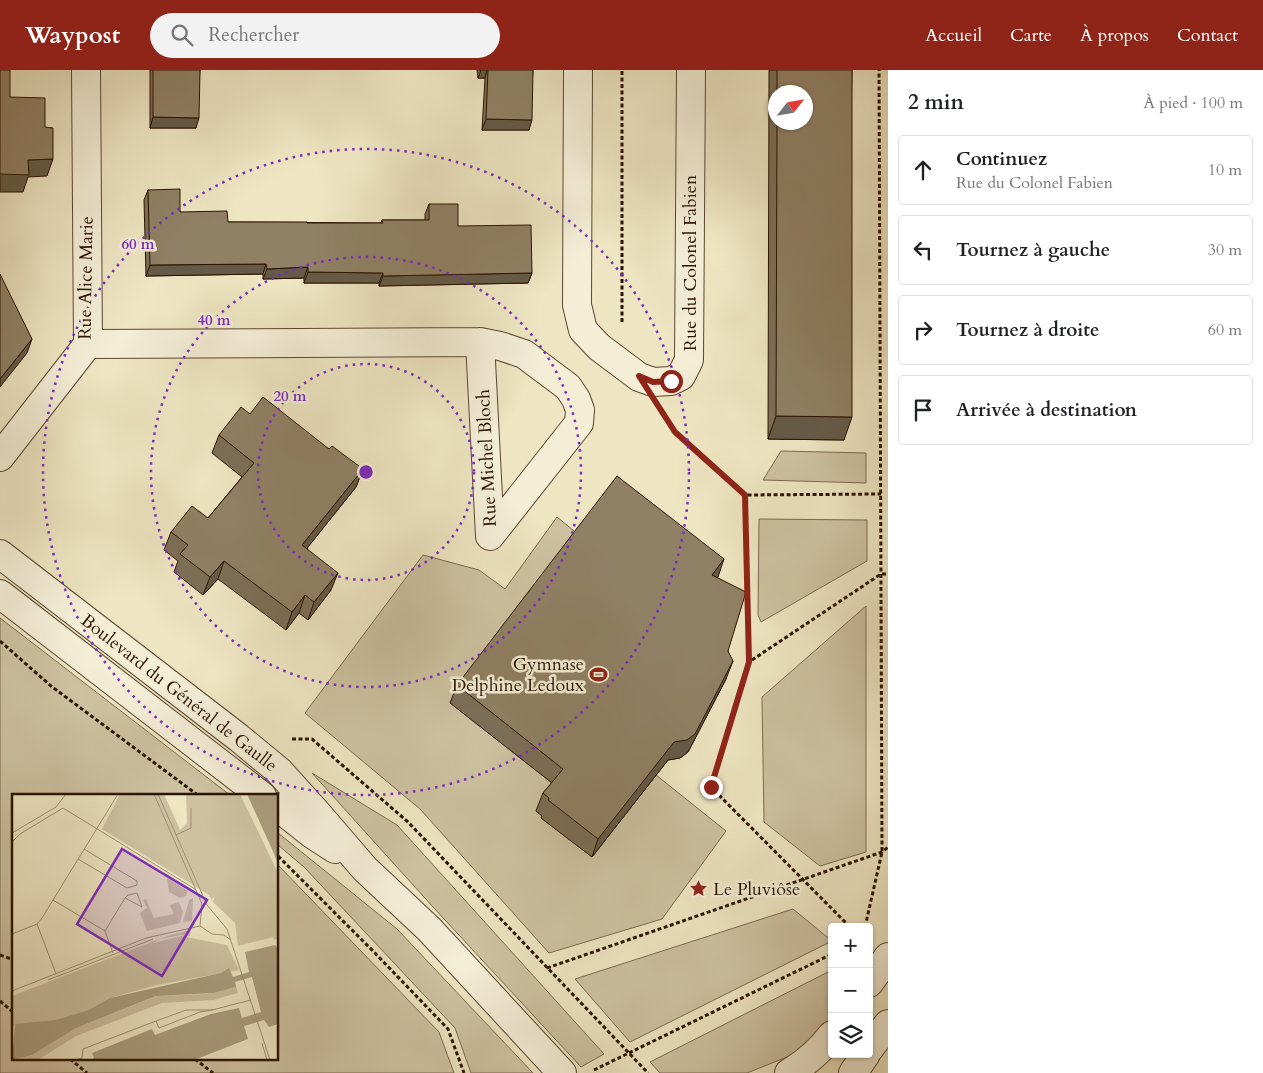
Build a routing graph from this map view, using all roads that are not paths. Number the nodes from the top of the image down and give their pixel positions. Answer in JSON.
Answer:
{"nodes":[{"id":1,"x":86,"y":70,"type":"edge"},
{"id":2,"x":578,"y":70,"type":"edge"},
{"id":3,"x":691,"y":70,"type":"edge"},
{"id":4,"x":480,"y":342,"type":"junction"},
{"id":5,"x":88,"y":344,"type":"junction"},
{"id":6,"x":0,"y":457,"type":"edge"},
{"id":7,"x":0,"y":554,"type":"edge"},
{"id":8,"x":0,"y":594,"type":"edge"},
{"id":9,"x":259,"y":794,"type":"edge"},
{"id":10,"x":279,"y":808,"type":"edge"},
{"id":11,"x":365,"y":869,"type":"junction"},
{"id":12,"x":888,"y":957,"type":"edge"},
{"id":13,"x":873,"y":978,"type":"edge"},
{"id":14,"x":888,"y":1024,"type":"edge"},
{"id":15,"x":828,"y":1040,"type":"edge"},
{"id":16,"x":873,"y":1045,"type":"edge"},
{"id":17,"x":863,"y":1058,"type":"edge"},
{"id":18,"x":562,"y":1073,"type":"edge"},
{"id":19,"x":789,"y":1073,"type":"edge"},
{"id":20,"x":853,"y":1073,"type":"edge"}],
"edges":[{"from":1,"to":5,"type":"street","name":"Rue Alice Marie"},
{"from":2,"to":3,"type":"street","name":"Rue du Colonel Fabien"},
{"from":4,"to":4,"type":"street","name":"Rue Michel Bloch"},
{"from":4,"to":5,"type":"street","name":"Rue Michel Bloch"},
{"from":5,"to":6,"type":"street","name":"Rue Alice Marie"},
{"from":7,"to":11,"type":"street","name":"Boulevard du Général de Gaulle"},
{"from":8,"to":9,"type":"street","name":"Boulevard du Général de Gaulle"},
{"from":10,"to":11,"type":"street","name":"Boulevard du Général de Gaulle"},
{"from":11,"to":18,"type":"street","name":"Boulevard du Général de Gaulle"},
{"from":12,"to":13,"type":"street"},
{"from":14,"to":16,"type":"street"},
{"from":15,"to":19,"type":"street"},
{"from":17,"to":20,"type":"street"}]}
